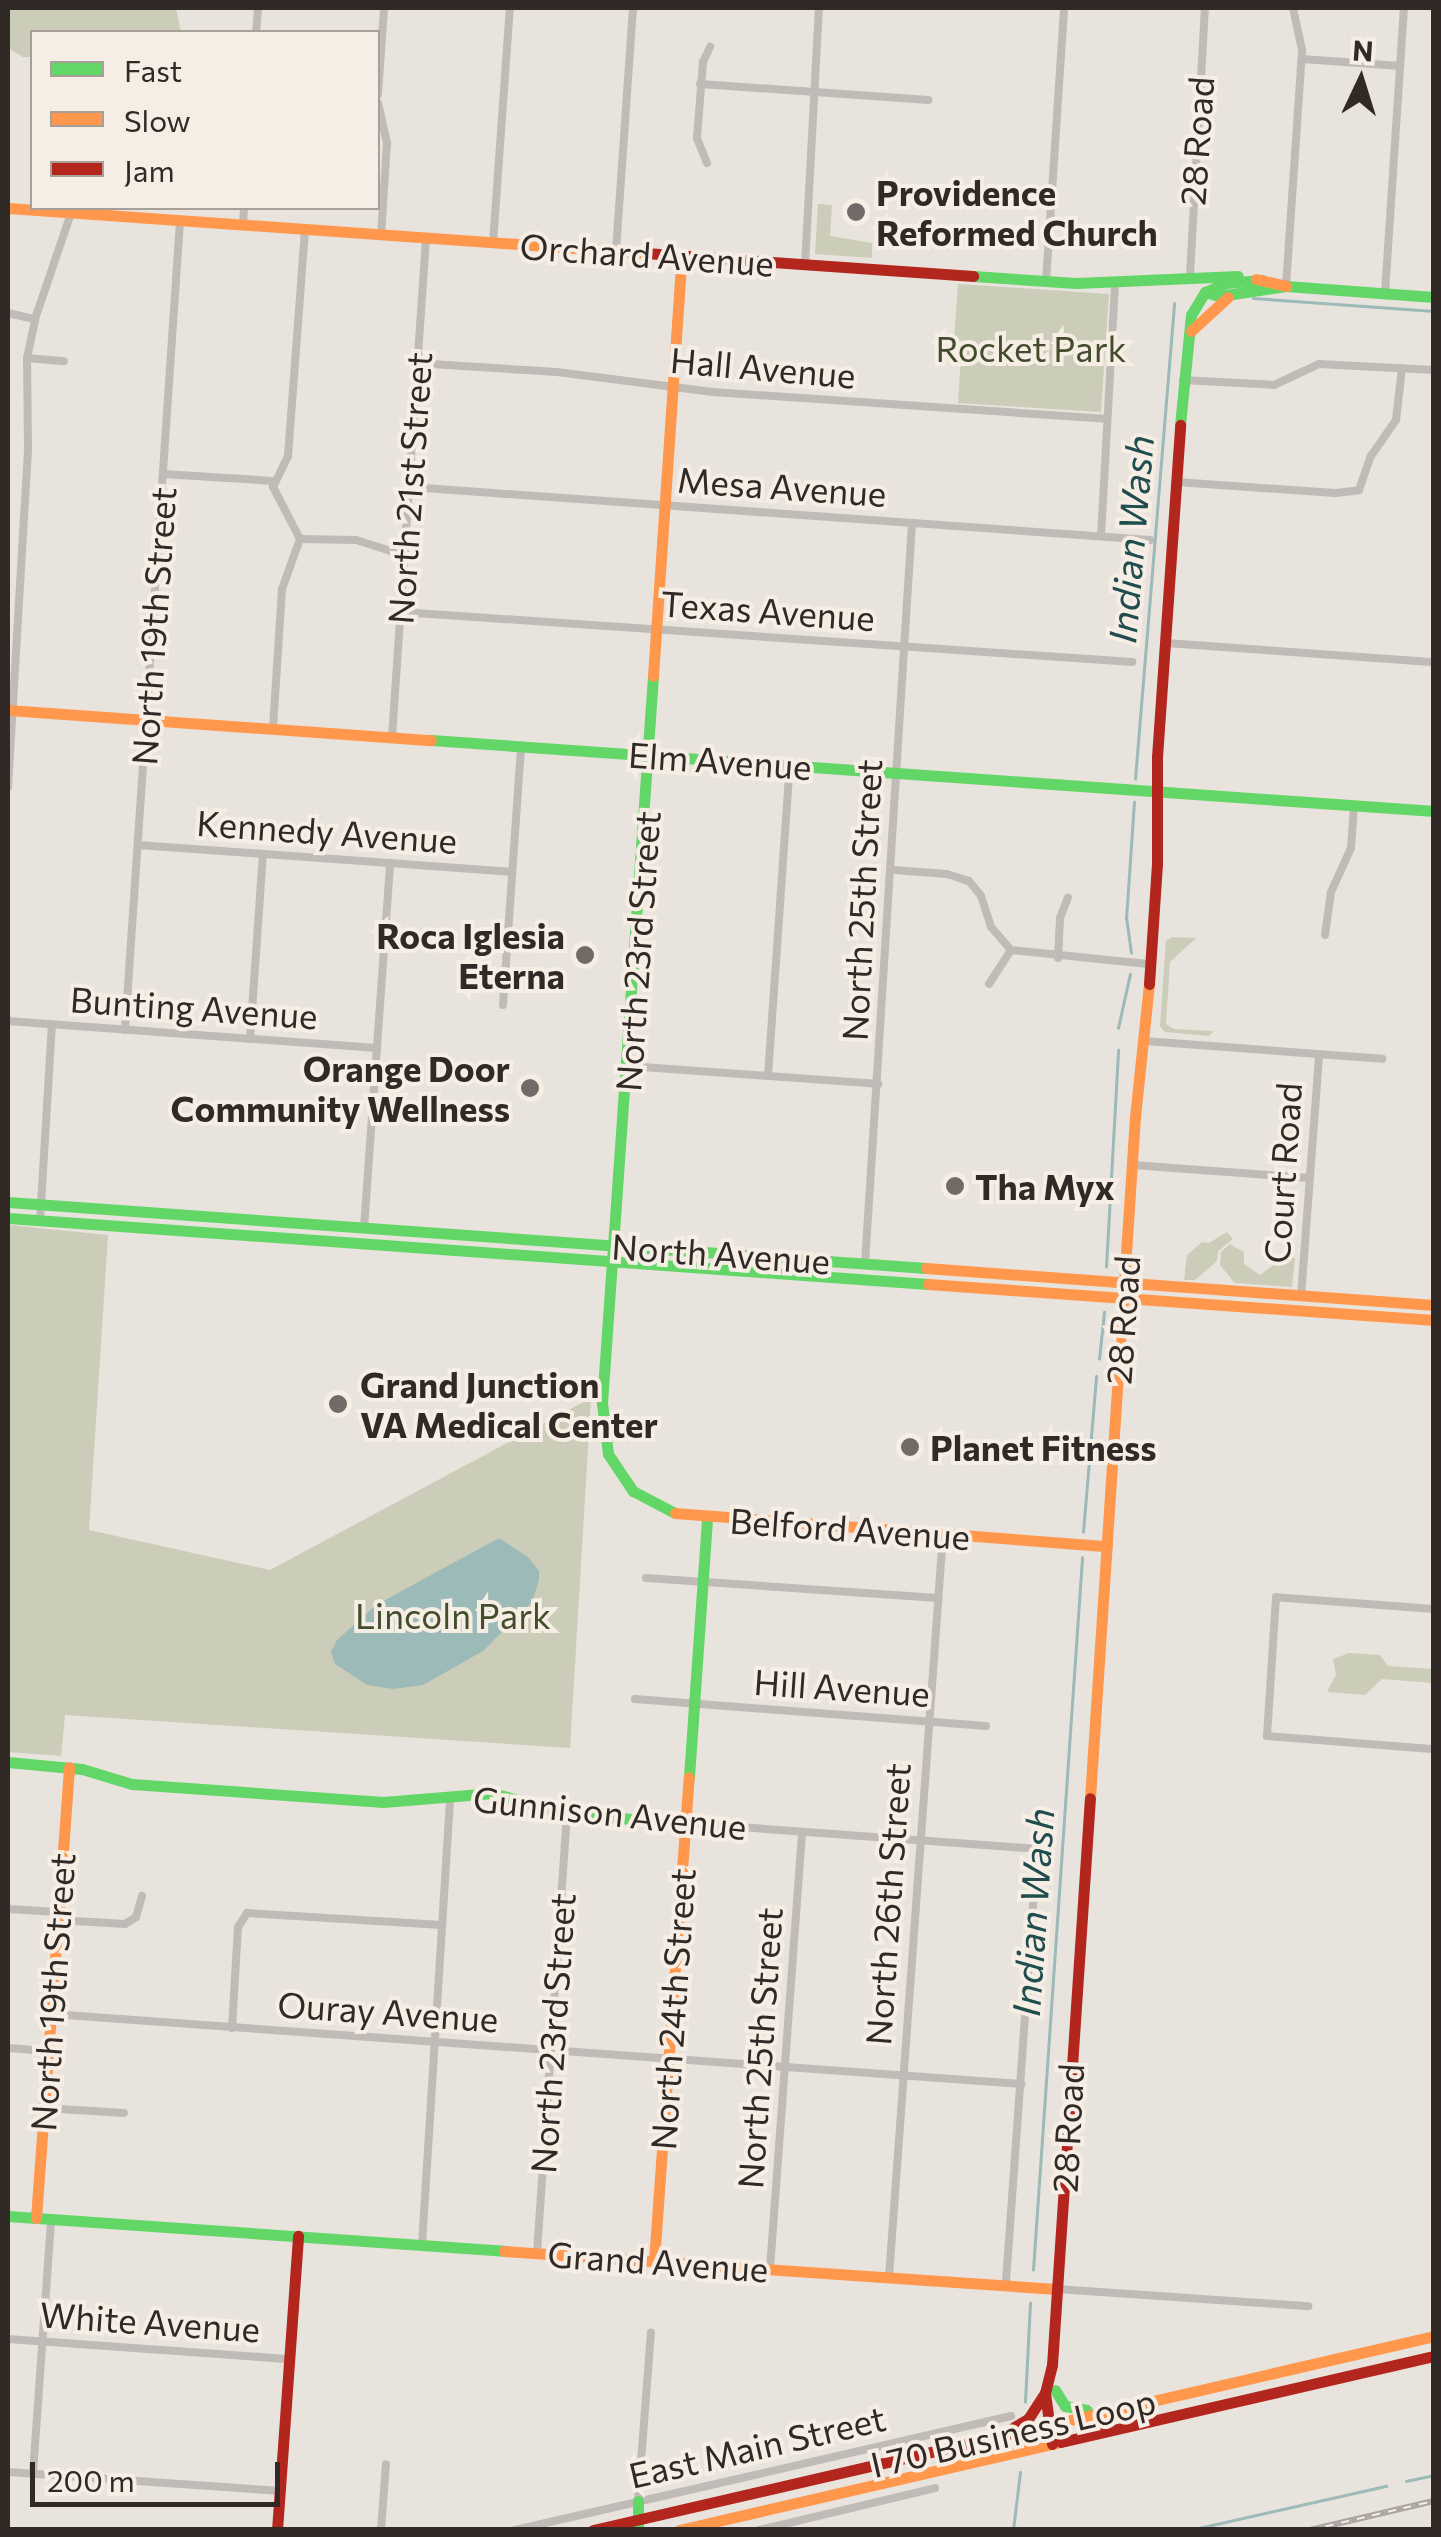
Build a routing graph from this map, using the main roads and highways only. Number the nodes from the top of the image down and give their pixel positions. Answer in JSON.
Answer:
{"nodes":[{"id":1,"x":33,"y":210,"type":"edge"},
{"id":2,"x":682,"y":256,"type":"junction"},
{"id":3,"x":1190,"y":275,"type":"junction"},
{"id":4,"x":1262,"y":280,"type":"junction"},
{"id":5,"x":1286,"y":286,"type":"junction"},
{"id":6,"x":1205,"y":292,"type":"junction"},
{"id":7,"x":1231,"y":295,"type":"junction"},
{"id":8,"x":1434,"y":296,"type":"edge"},
{"id":9,"x":1189,"y":335,"type":"junction"},
{"id":10,"x":9,"y":710,"type":"edge"},
{"id":11,"x":650,"y":756,"type":"junction"},
{"id":12,"x":1156,"y":792,"type":"junction"},
{"id":13,"x":1434,"y":811,"type":"edge"},
{"id":14,"x":8,"y":1202,"type":"edge"},
{"id":15,"x":123,"y":1210,"type":"junction"},
{"id":16,"x":208,"y":1216,"type":"junction"},
{"id":17,"x":8,"y":1218,"type":"edge"},
{"id":18,"x":262,"y":1220,"type":"junction"},
{"id":19,"x":74,"y":1223,"type":"junction"},
{"id":20,"x":135,"y":1227,"type":"junction"},
{"id":21,"x":364,"y":1228,"type":"junction"},
{"id":22,"x":428,"y":1232,"type":"junction"},
{"id":23,"x":260,"y":1236,"type":"junction"},
{"id":24,"x":314,"y":1240,"type":"junction"},
{"id":25,"x":363,"y":1243,"type":"junction"},
{"id":26,"x":616,"y":1246,"type":"junction"},
{"id":27,"x":613,"y":1260,"type":"junction"},
{"id":28,"x":988,"y":1272,"type":"junction"},
{"id":29,"x":1060,"y":1278,"type":"junction"},
{"id":30,"x":918,"y":1282,"type":"junction"},
{"id":31,"x":1123,"y":1282,"type":"junction"},
{"id":32,"x":992,"y":1288,"type":"junction"},
{"id":33,"x":1301,"y":1296,"type":"junction"},
{"id":34,"x":1122,"y":1297,"type":"junction"},
{"id":35,"x":1379,"y":1301,"type":"junction"},
{"id":36,"x":1226,"y":1304,"type":"junction"},
{"id":37,"x":1434,"y":1305,"type":"edge"},
{"id":38,"x":1308,"y":1311,"type":"junction"},
{"id":39,"x":1434,"y":1320,"type":"edge"},
{"id":40,"x":613,"y":1465,"type":"joint"},
{"id":41,"x":707,"y":1518,"type":"junction"},
{"id":42,"x":1106,"y":1546,"type":"junction"},
{"id":43,"x":8,"y":1762,"type":"edge"},
{"id":44,"x":69,"y":1767,"type":"junction"},
{"id":45,"x":684,"y":1823,"type":"junction"},
{"id":46,"x":8,"y":2216,"type":"edge"},
{"id":47,"x":36,"y":2218,"type":"junction"},
{"id":48,"x":298,"y":2236,"type":"junction"},
{"id":49,"x":654,"y":2261,"type":"junction"},
{"id":50,"x":1057,"y":2289,"type":"junction"},
{"id":51,"x":1434,"y":2336,"type":"edge"},
{"id":52,"x":1343,"y":2356,"type":"junction"},
{"id":53,"x":1434,"y":2356,"type":"edge"},
{"id":54,"x":1351,"y":2376,"type":"junction"},
{"id":55,"x":1050,"y":2391,"type":"junction"},
{"id":56,"x":1110,"y":2409,"type":"junction"},
{"id":57,"x":1049,"y":2423,"type":"junction"},
{"id":58,"x":973,"y":2442,"type":"junction"},
{"id":59,"x":1052,"y":2444,"type":"junction"},
{"id":60,"x":882,"y":2445,"type":"road end"},
{"id":61,"x":886,"y":2462,"type":"junction"},
{"id":62,"x":891,"y":2480,"type":"junction"},
{"id":63,"x":638,"y":2501,"type":"road end"},
{"id":64,"x":638,"y":2524,"type":"edge"},
{"id":65,"x":277,"y":2530,"type":"edge"},
{"id":66,"x":593,"y":2530,"type":"edge"},
{"id":67,"x":679,"y":2530,"type":"edge"}],
"edges":[{"from":1,"to":2,"type":"main road","name":"Orchard Avenue"},
{"from":2,"to":3,"type":"main road","name":"Orchard Avenue"},
{"from":2,"to":11,"type":"main road","name":"North 23rd Street"},
{"from":3,"to":4,"type":"main road","name":"Orchard Avenue"},
{"from":3,"to":6,"type":"main road"},
{"from":4,"to":5,"type":"main road","name":"Orchard Avenue"},
{"from":4,"to":6,"type":"main road"},
{"from":5,"to":7,"type":"main road","name":"Orchard Avenue"},
{"from":5,"to":8,"type":"main road","name":"Orchard Avenue"},
{"from":6,"to":7,"type":"main road","name":"Orchard Avenue"},
{"from":6,"to":9,"type":"main road","name":"28 Road"},
{"from":7,"to":9,"type":"main road"},
{"from":9,"to":12,"type":"main road","name":"28 Road"},
{"from":10,"to":11,"type":"main road","name":"Elm Avenue"},
{"from":11,"to":12,"type":"main road","name":"Elm Avenue"},
{"from":11,"to":26,"type":"main road","name":"North 23rd Street"},
{"from":12,"to":13,"type":"main road","name":"Elm Avenue"},
{"from":12,"to":31,"type":"main road","name":"28 Road"},
{"from":14,"to":15,"type":"main road","name":"North Avenue"},
{"from":15,"to":16,"type":"main road","name":"North Avenue"},
{"from":15,"to":19,"type":"main road"},
{"from":16,"to":18,"type":"main road","name":"North Avenue"},
{"from":16,"to":20,"type":"main road"},
{"from":17,"to":19,"type":"main road","name":"North Avenue"},
{"from":18,"to":21,"type":"main road","name":"North Avenue"},
{"from":18,"to":23,"type":"main road"},
{"from":19,"to":20,"type":"main road","name":"North Avenue"},
{"from":20,"to":23,"type":"main road","name":"North Avenue"},
{"from":21,"to":22,"type":"main road","name":"North Avenue"},
{"from":21,"to":24,"type":"main road"},
{"from":22,"to":25,"type":"main road"},
{"from":22,"to":26,"type":"main road","name":"North Avenue"},
{"from":23,"to":24,"type":"main road","name":"North Avenue"},
{"from":24,"to":25,"type":"main road","name":"North Avenue"},
{"from":25,"to":27,"type":"main road","name":"North Avenue"},
{"from":26,"to":27,"type":"main road","name":"North 23rd Street"},
{"from":26,"to":28,"type":"main road","name":"North Avenue"},
{"from":27,"to":30,"type":"main road","name":"North Avenue"},
{"from":27,"to":40,"type":"main road","name":"North 23rd Street"},
{"from":28,"to":29,"type":"main road","name":"North Avenue"},
{"from":28,"to":30,"type":"main road"},
{"from":29,"to":31,"type":"main road","name":"North Avenue"},
{"from":29,"to":32,"type":"main road"},
{"from":30,"to":32,"type":"main road","name":"North Avenue"},
{"from":31,"to":33,"type":"main road","name":"North Avenue"},
{"from":31,"to":34,"type":"main road","name":"28 Road"},
{"from":32,"to":34,"type":"main road","name":"North Avenue"},
{"from":33,"to":35,"type":"main road","name":"North Avenue"},
{"from":33,"to":36,"type":"main road"},
{"from":34,"to":36,"type":"main road","name":"North Avenue"},
{"from":34,"to":42,"type":"main road","name":"28 Road"},
{"from":35,"to":37,"type":"main road","name":"North Avenue"},
{"from":35,"to":38,"type":"main road"},
{"from":36,"to":38,"type":"main road","name":"North Avenue"},
{"from":38,"to":39,"type":"main road","name":"North Avenue"},
{"from":40,"to":41,"type":"main road","name":"Belford Avenue"},
{"from":41,"to":42,"type":"main road","name":"Belford Avenue"},
{"from":41,"to":45,"type":"main road","name":"North 24th Street"},
{"from":42,"to":50,"type":"main road","name":"28 Road"},
{"from":43,"to":44,"type":"main road","name":"Gunnison Avenue"},
{"from":44,"to":45,"type":"main road","name":"Gunnison Avenue"},
{"from":44,"to":47,"type":"main road","name":"North 19th Street"},
{"from":45,"to":49,"type":"main road","name":"North 24th Street"},
{"from":46,"to":47,"type":"main road","name":"Grand Avenue"},
{"from":47,"to":48,"type":"main road","name":"Grand Avenue"},
{"from":48,"to":49,"type":"main road","name":"Grand Avenue"},
{"from":48,"to":65,"type":"main road"},
{"from":49,"to":50,"type":"main road","name":"Grand Avenue"},
{"from":50,"to":55,"type":"main road","name":"28 Road"},
{"from":51,"to":52,"type":"main road","name":"I 70 Business Loop"},
{"from":52,"to":54,"type":"main road"},
{"from":52,"to":56,"type":"main road","name":"I 70 Business Loop"},
{"from":53,"to":54,"type":"main road","name":"I 70 Business Loop"},
{"from":54,"to":59,"type":"main road","name":"I 70 Business Loop"},
{"from":55,"to":56,"type":"main road"},
{"from":55,"to":57,"type":"main road","name":"28 Road"},
{"from":55,"to":58,"type":"main road"},
{"from":56,"to":57,"type":"main road","name":"I 70 Business Loop"},
{"from":57,"to":58,"type":"main road","name":"I 70 Business Loop"},
{"from":57,"to":59,"type":"main road","name":"28 Road"},
{"from":58,"to":61,"type":"main road","name":"I 70 Business Loop"},
{"from":59,"to":62,"type":"main road","name":"I 70 Business Loop"},
{"from":60,"to":61,"type":"main road"},
{"from":61,"to":62,"type":"main road"},
{"from":61,"to":64,"type":"main road","name":"I 70 Business Loop"},
{"from":62,"to":67,"type":"main road","name":"I 70 Business Loop"},
{"from":63,"to":64,"type":"main road"},
{"from":64,"to":66,"type":"main road","name":"I 70 Business Loop"}]}
